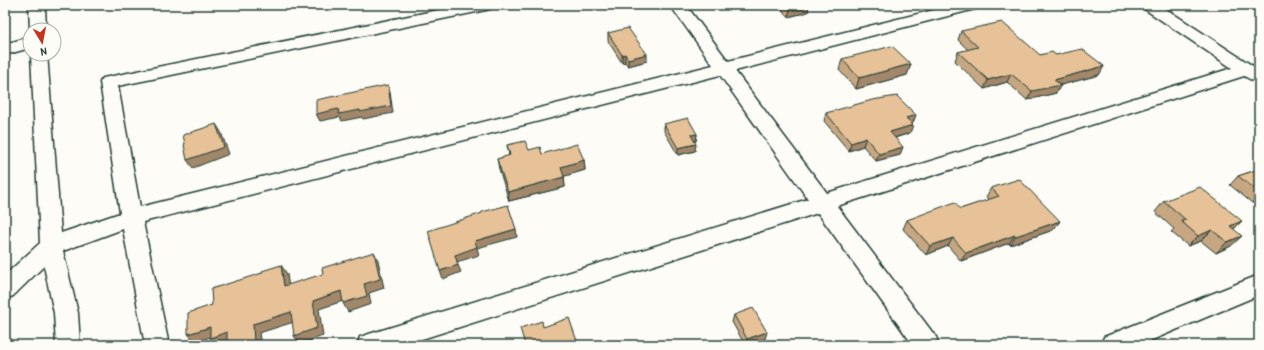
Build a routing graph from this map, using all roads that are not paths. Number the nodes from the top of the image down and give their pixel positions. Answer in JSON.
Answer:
{"nodes":[{"id":1,"x":37,"y":5,"type":"edge"},
{"id":2,"x":486,"y":5,"type":"edge"},
{"id":3,"x":678,"y":5,"type":"edge"},
{"id":4,"x":973,"y":5,"type":"edge"},
{"id":5,"x":1149,"y":5,"type":"edge"},
{"id":6,"x":38,"y":22,"type":"edge"},
{"id":7,"x":22,"y":45,"type":"edge"},
{"id":8,"x":5,"y":50,"type":"edge"},
{"id":9,"x":40,"y":62,"type":"edge"},
{"id":10,"x":723,"y":68,"type":"junction"},
{"id":11,"x":1253,"y":74,"type":"edge"},
{"id":12,"x":824,"y":202,"type":"junction"},
{"id":13,"x":131,"y":217,"type":"junction"},
{"id":14,"x":51,"y":246,"type":"junction"},
{"id":15,"x":1259,"y":285,"type":"edge"},
{"id":16,"x":5,"y":289,"type":"edge"},
{"id":17,"x":68,"y":345,"type":"edge"},
{"id":18,"x":157,"y":345,"type":"edge"},
{"id":19,"x":369,"y":345,"type":"edge"},
{"id":20,"x":927,"y":345,"type":"edge"},
{"id":21,"x":1113,"y":345,"type":"edge"}],
"edges":[{"from":1,"to":6,"type":"street"},
{"from":2,"to":13,"type":"street"},
{"from":3,"to":10,"type":"street"},
{"from":4,"to":10,"type":"street"},
{"from":5,"to":11,"type":"street"},
{"from":7,"to":8,"type":"street"},
{"from":9,"to":14,"type":"street"},
{"from":10,"to":12,"type":"street"},
{"from":10,"to":13,"type":"street"},
{"from":11,"to":12,"type":"street"},
{"from":12,"to":19,"type":"street"},
{"from":12,"to":20,"type":"street"},
{"from":13,"to":14,"type":"street"},
{"from":13,"to":18,"type":"street"},
{"from":14,"to":16,"type":"street"},
{"from":14,"to":17,"type":"street"},
{"from":15,"to":21,"type":"street"}]}
